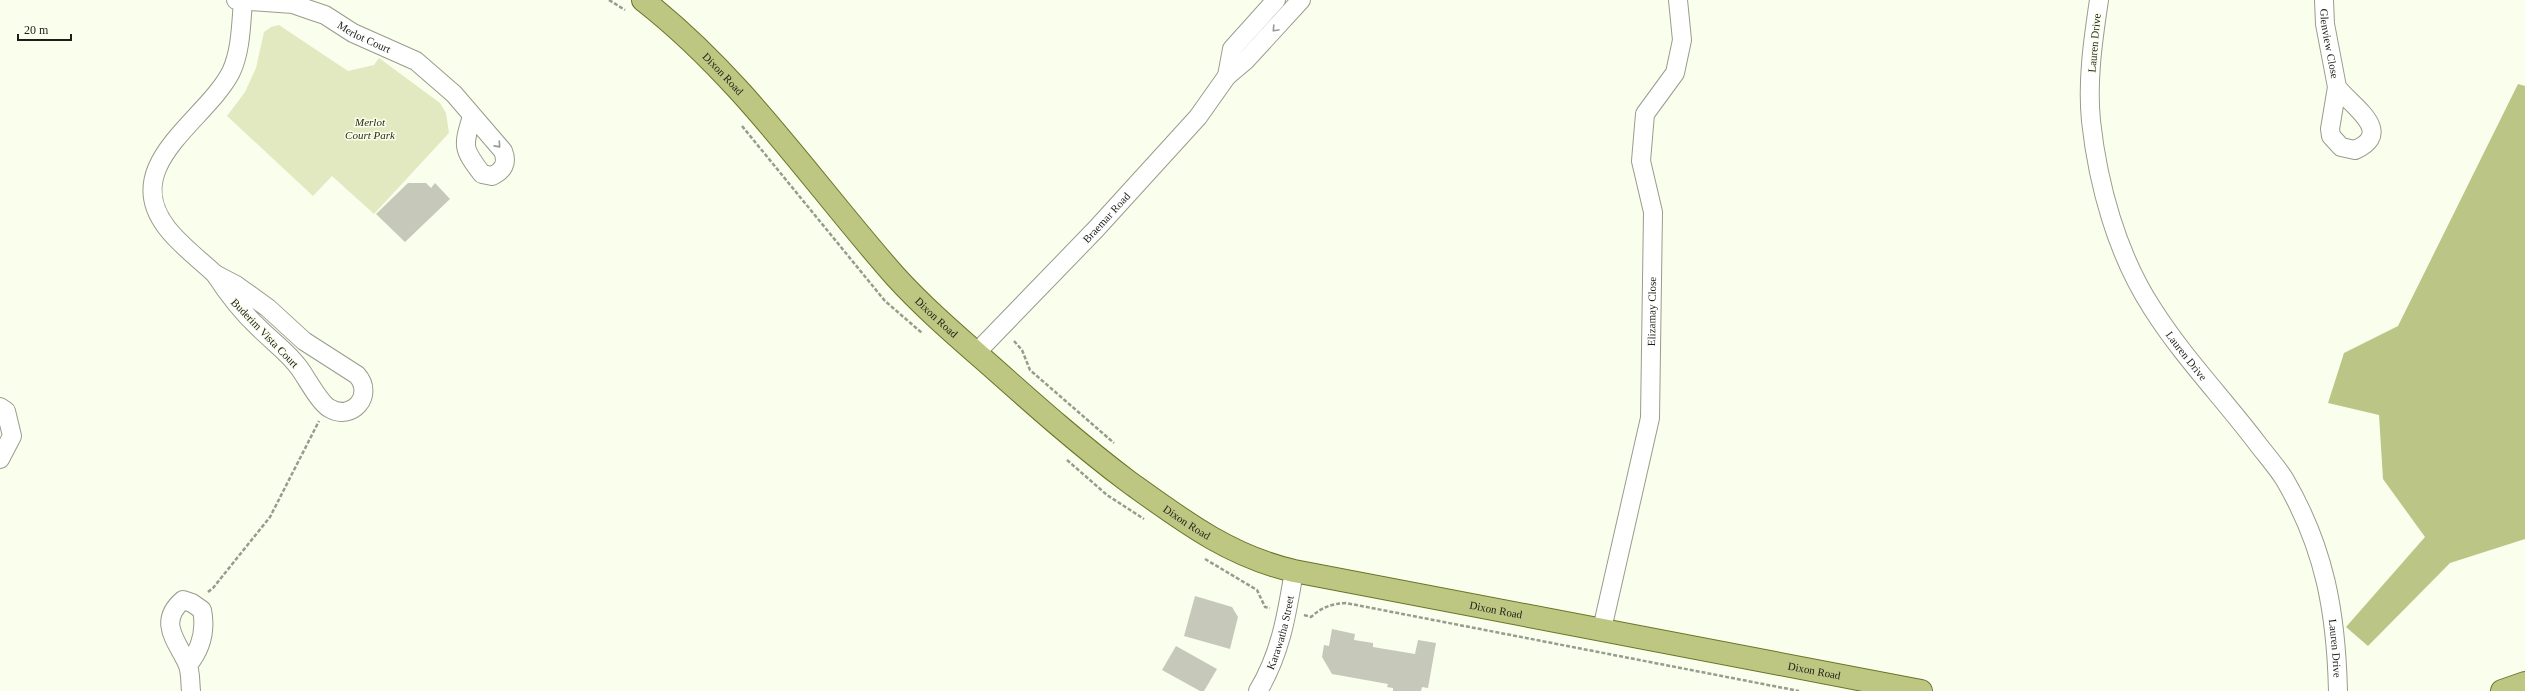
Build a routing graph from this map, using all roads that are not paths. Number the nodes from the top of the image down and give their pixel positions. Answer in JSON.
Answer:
{"nodes":[{"id":1,"x":239,"y":0,"type":"edge"},
{"id":2,"x":643,"y":0,"type":"edge"},
{"id":3,"x":1276,"y":0,"type":"edge"},
{"id":4,"x":1301,"y":0,"type":"edge"},
{"id":5,"x":1678,"y":0,"type":"edge"},
{"id":6,"x":2099,"y":0,"type":"edge"},
{"id":7,"x":2324,"y":0,"type":"edge"},
{"id":8,"x":1227,"y":76,"type":"junction"},
{"id":9,"x":2337,"y":86,"type":"dead end"},
{"id":10,"x":472,"y":116,"type":"dead end"},
{"id":11,"x":215,"y":274,"type":"junction"},
{"id":12,"x":976,"y":353,"type":"junction"},
{"id":13,"x":0,"y":407,"type":"edge"},
{"id":14,"x":0,"y":459,"type":"edge"},
{"id":15,"x":1294,"y":570,"type":"junction"},
{"id":16,"x":1602,"y":629,"type":"junction"},
{"id":17,"x":188,"y":664,"type":"dead end"},
{"id":18,"x":2525,"y":683,"type":"edge"},
{"id":19,"x":191,"y":691,"type":"edge"},
{"id":20,"x":1258,"y":691,"type":"edge"},
{"id":21,"x":1922,"y":691,"type":"edge"},
{"id":22,"x":2338,"y":691,"type":"edge"},
{"id":23,"x":2502,"y":691,"type":"edge"}],
"edges":[{"from":1,"to":10,"type":"street","name":"Merlot Court"},
{"from":1,"to":11,"type":"street","name":"Buderim Vista Court"},
{"from":2,"to":12,"type":"main road","name":"Dixon Road"},
{"from":3,"to":8,"type":"street","name":"Braemar Road"},
{"from":4,"to":8,"type":"street","name":"Braemar Road","one_way":true},
{"from":5,"to":16,"type":"street","name":"Elizamay Close"},
{"from":6,"to":22,"type":"street","name":"Lauren Drive"},
{"from":7,"to":9,"type":"street","name":"Glenview Close"},
{"from":8,"to":12,"type":"street","name":"Braemar Road"},
{"from":11,"to":11,"type":"street","name":"Buderim Vista Court"},
{"from":12,"to":15,"type":"main road","name":"Dixon Road"},
{"from":13,"to":14,"type":"street"},
{"from":15,"to":16,"type":"main road","name":"Dixon Road"},
{"from":15,"to":20,"type":"street","name":"Karawatha Street"},
{"from":16,"to":21,"type":"main road","name":"Dixon Road"},
{"from":17,"to":19,"type":"street"},
{"from":18,"to":23,"type":"main road"}]}
